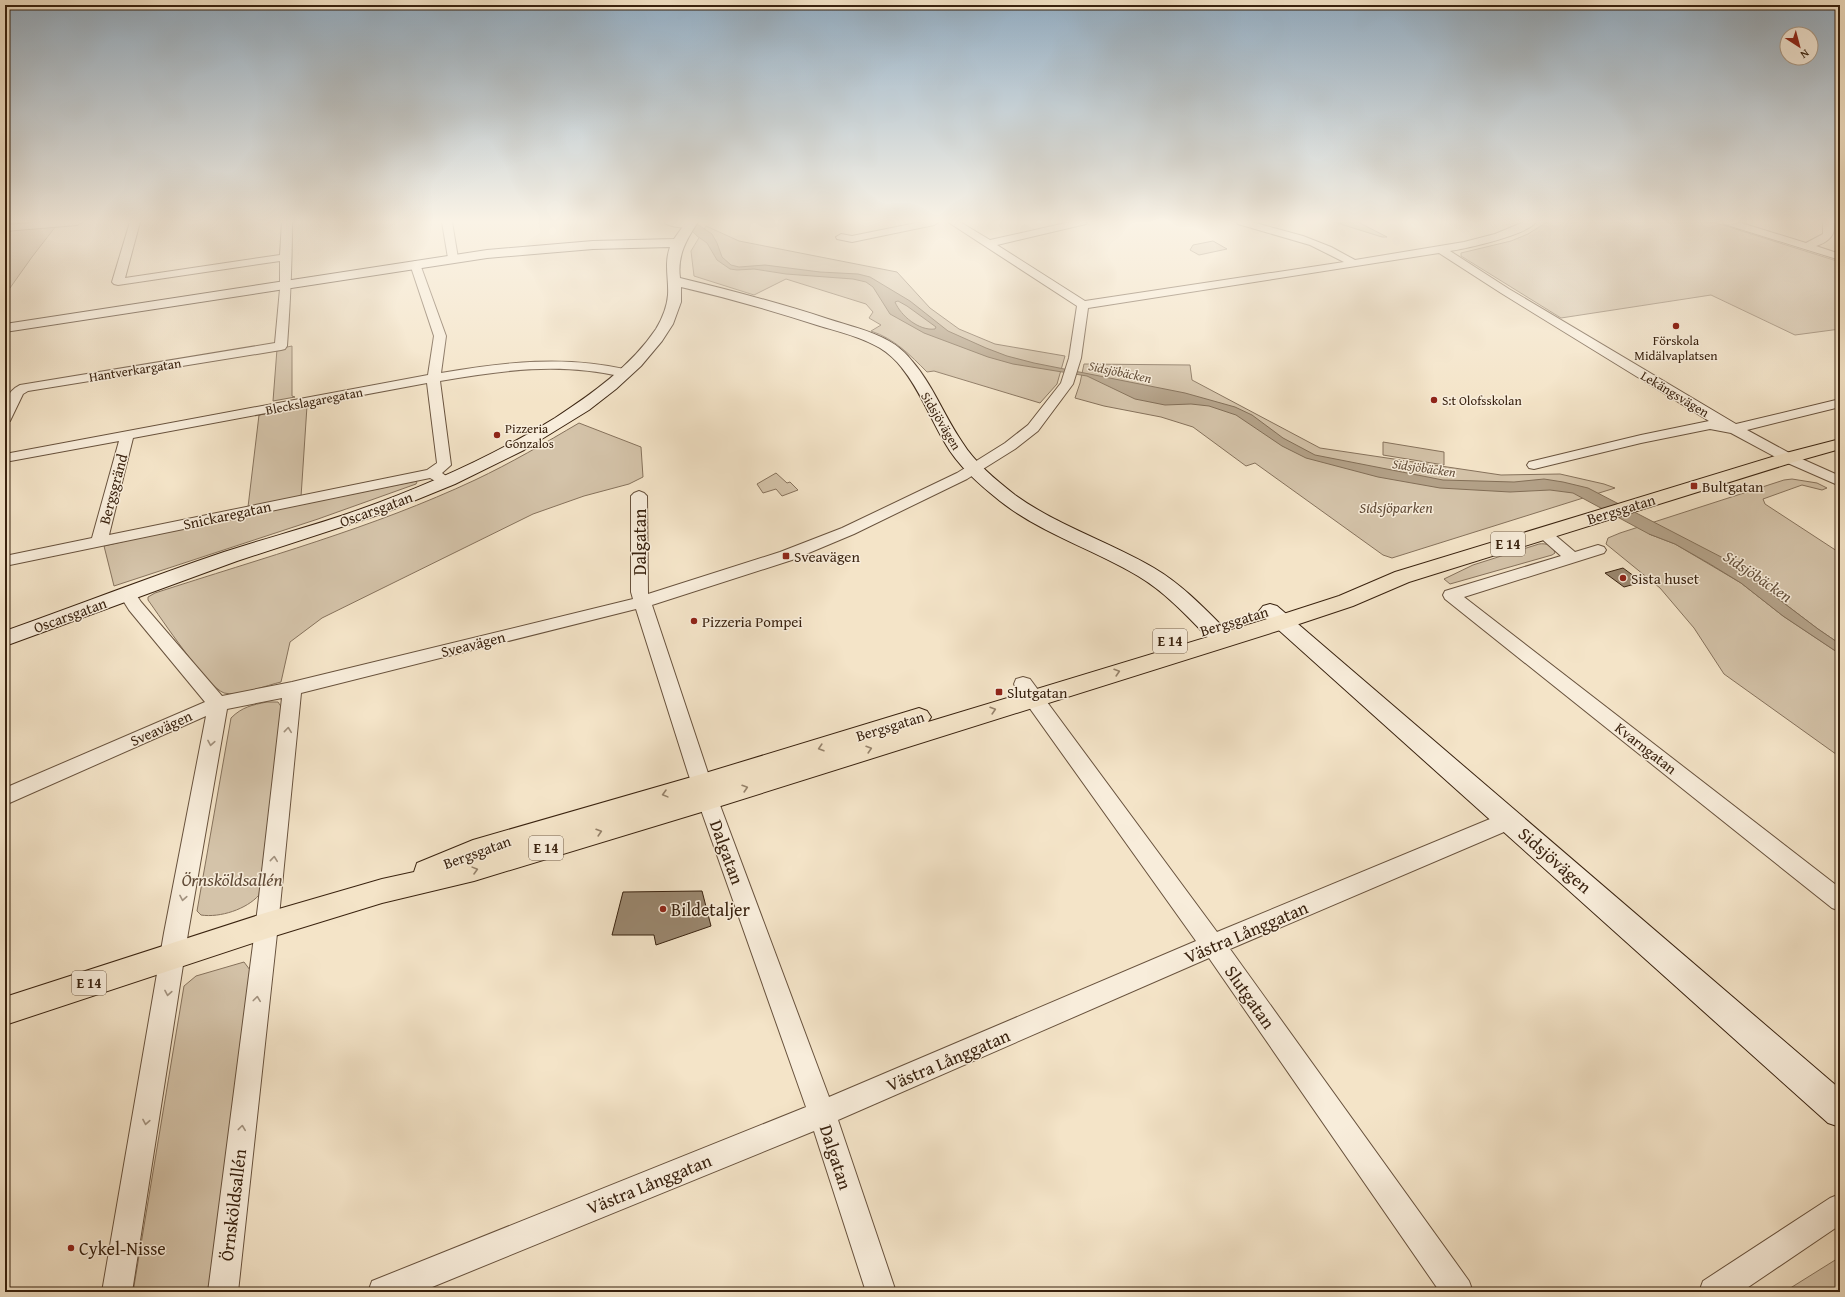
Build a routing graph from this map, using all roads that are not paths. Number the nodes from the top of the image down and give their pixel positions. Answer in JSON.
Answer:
{"nodes":[{"id":1,"x":296,"y":283,"type":"edge"},
{"id":2,"x":422,"y":283,"type":"edge"},
{"id":3,"x":674,"y":283,"type":"edge"},
{"id":4,"x":681,"y":283,"type":"edge"},
{"id":5,"x":1051,"y":283,"type":"edge"},
{"id":6,"x":1230,"y":283,"type":"edge"},
{"id":7,"x":1492,"y":283,"type":"edge"},
{"id":8,"x":286,"y":284,"type":"junction"},
{"id":9,"x":1083,"y":306,"type":"junction"},
{"id":10,"x":5,"y":328,"type":"edge"},
{"id":11,"x":624,"y":373,"type":"junction"},
{"id":12,"x":434,"y":378,"type":"junction"},
{"id":13,"x":1840,"y":403,"type":"edge"},
{"id":14,"x":5,"y":418,"type":"edge"},
{"id":15,"x":1734,"y":429,"type":"junction"},
{"id":16,"x":127,"y":436,"type":"junction"},
{"id":17,"x":1840,"y":444,"type":"edge"},
{"id":18,"x":5,"y":458,"type":"edge"},
{"id":19,"x":1788,"y":458,"type":"junction"},
{"id":20,"x":1534,"y":464,"type":"dead end"},
{"id":21,"x":976,"y":468,"type":"junction"},
{"id":22,"x":440,"y":477,"type":"junction"},
{"id":23,"x":1840,"y":482,"type":"edge"},
{"id":24,"x":639,"y":496,"type":"dead end"},
{"id":25,"x":1543,"y":533,"type":"junction"},
{"id":26,"x":99,"y":542,"type":"junction"},
{"id":27,"x":1598,"y":550,"type":"dead end"},
{"id":28,"x":1572,"y":557,"type":"junction"},
{"id":29,"x":5,"y":561,"type":"edge"},
{"id":30,"x":127,"y":594,"type":"junction"},
{"id":31,"x":642,"y":602,"type":"junction"},
{"id":32,"x":1276,"y":616,"type":"junction"},
{"id":33,"x":1217,"y":634,"type":"junction"},
{"id":34,"x":5,"y":639,"type":"edge"},
{"id":35,"x":292,"y":689,"type":"junction"},
{"id":36,"x":1028,"y":691,"type":"junction"},
{"id":37,"x":218,"y":704,"type":"junction"},
{"id":38,"x":705,"y":792,"type":"junction"},
{"id":39,"x":5,"y":797,"type":"edge"},
{"id":40,"x":1510,"y":820,"type":"junction"},
{"id":41,"x":1840,"y":901,"type":"edge"},
{"id":42,"x":265,"y":926,"type":"junction"},
{"id":43,"x":1213,"y":945,"type":"junction"},
{"id":44,"x":173,"y":955,"type":"junction"},
{"id":45,"x":5,"y":999,"type":"edge"},
{"id":46,"x":5,"y":1011,"type":"edge"},
{"id":47,"x":1840,"y":1111,"type":"edge"},
{"id":48,"x":822,"y":1114,"type":"junction"},
{"id":49,"x":1840,"y":1208,"type":"edge"},
{"id":50,"x":117,"y":1292,"type":"edge"},
{"id":51,"x":223,"y":1292,"type":"edge"},
{"id":52,"x":383,"y":1292,"type":"edge"},
{"id":53,"x":881,"y":1292,"type":"edge"},
{"id":54,"x":1458,"y":1292,"type":"edge"},
{"id":55,"x":1714,"y":1292,"type":"edge"}],
"edges":[{"from":1,"to":8,"type":"street"},
{"from":2,"to":12,"type":"street"},
{"from":3,"to":11,"type":"street","name":"Oscarsgatan"},
{"from":4,"to":21,"type":"street","name":"Sidsjövägen"},
{"from":5,"to":9,"type":"street"},
{"from":6,"to":9,"type":"street"},
{"from":7,"to":15,"type":"street","name":"Lekängsvägen"},
{"from":8,"to":10,"type":"street"},
{"from":8,"to":14,"type":"street","name":"Hantverkargatan"},
{"from":9,"to":21,"type":"street","name":"Sveavägen"},
{"from":11,"to":12,"type":"street","name":"Bleckslagaregatan"},
{"from":11,"to":22,"type":"street","name":"Oscarsgatan"},
{"from":12,"to":16,"type":"street","name":"Bleckslagaregatan"},
{"from":12,"to":22,"type":"street"},
{"from":13,"to":15,"type":"street"},
{"from":15,"to":19,"type":"street","name":"Lekängsvägen"},
{"from":15,"to":20,"type":"street"},
{"from":16,"to":18,"type":"street","name":"Bleckslagaregatan"},
{"from":16,"to":26,"type":"street","name":"Bergsgränd"},
{"from":17,"to":19,"type":"highway","name":"Bergsgatan","number":"E 14"},
{"from":19,"to":23,"type":"street"},
{"from":19,"to":25,"type":"highway","name":"Bergsgatan","number":"E 14"},
{"from":21,"to":31,"type":"street","name":"Sveavägen"},
{"from":21,"to":33,"type":"street","name":"Sidsjövägen"},
{"from":22,"to":26,"type":"street","name":"Snickaregatan"},
{"from":22,"to":30,"type":"street","name":"Oscarsgatan"},
{"from":24,"to":31,"type":"street","name":"Dalgatan"},
{"from":25,"to":28,"type":"street"},
{"from":25,"to":32,"type":"highway","name":"Bergsgatan","number":"E 14"},
{"from":26,"to":29,"type":"street","name":"Snickaregatan"},
{"from":27,"to":28,"type":"street"},
{"from":28,"to":41,"type":"street","name":"Kvarngatan"},
{"from":30,"to":34,"type":"street","name":"Oscarsgatan"},
{"from":30,"to":37,"type":"street"},
{"from":31,"to":35,"type":"street","name":"Sveavägen"},
{"from":31,"to":38,"type":"street","name":"Dalgatan"},
{"from":32,"to":33,"type":"highway","name":"Bergsgatan","number":"E 14"},
{"from":32,"to":40,"type":"street","name":"Sidsjövägen"},
{"from":33,"to":36,"type":"highway","name":"Bergsgatan","number":"E 14"},
{"from":35,"to":37,"type":"street","name":"Sveavägen"},
{"from":42,"to":35,"type":"street","name":"Örnsköldsallén","one_way":true},
{"from":36,"to":38,"type":"highway","name":"Bergsgatan","number":"E 14"},
{"from":36,"to":43,"type":"street","name":"Slutgatan"},
{"from":37,"to":39,"type":"street","name":"Sveavägen"},
{"from":37,"to":44,"type":"street","one_way":true},
{"from":38,"to":42,"type":"highway","name":"Bergsgatan","number":"E 14"},
{"from":38,"to":48,"type":"street","name":"Dalgatan"},
{"from":40,"to":43,"type":"street","name":"Västra Långgatan"},
{"from":40,"to":47,"type":"street","name":"Sidsjövägen"},
{"from":42,"to":44,"type":"highway","name":"Bergsgatan","number":"E 14"},
{"from":51,"to":42,"type":"street","name":"Örnsköldsallén","one_way":true},
{"from":43,"to":48,"type":"street","name":"Västra Långgatan"},
{"from":43,"to":54,"type":"street","name":"Slutgatan"},
{"from":44,"to":45,"type":"highway","name":"Bergsgatan","number":"E 14"},
{"from":44,"to":46,"type":"highway","name":"Bergsgatan","number":"E 14"},
{"from":44,"to":50,"type":"street","one_way":true},
{"from":48,"to":52,"type":"street","name":"Västra Långgatan"},
{"from":48,"to":53,"type":"street","name":"Dalgatan"},
{"from":49,"to":55,"type":"street"}]}
